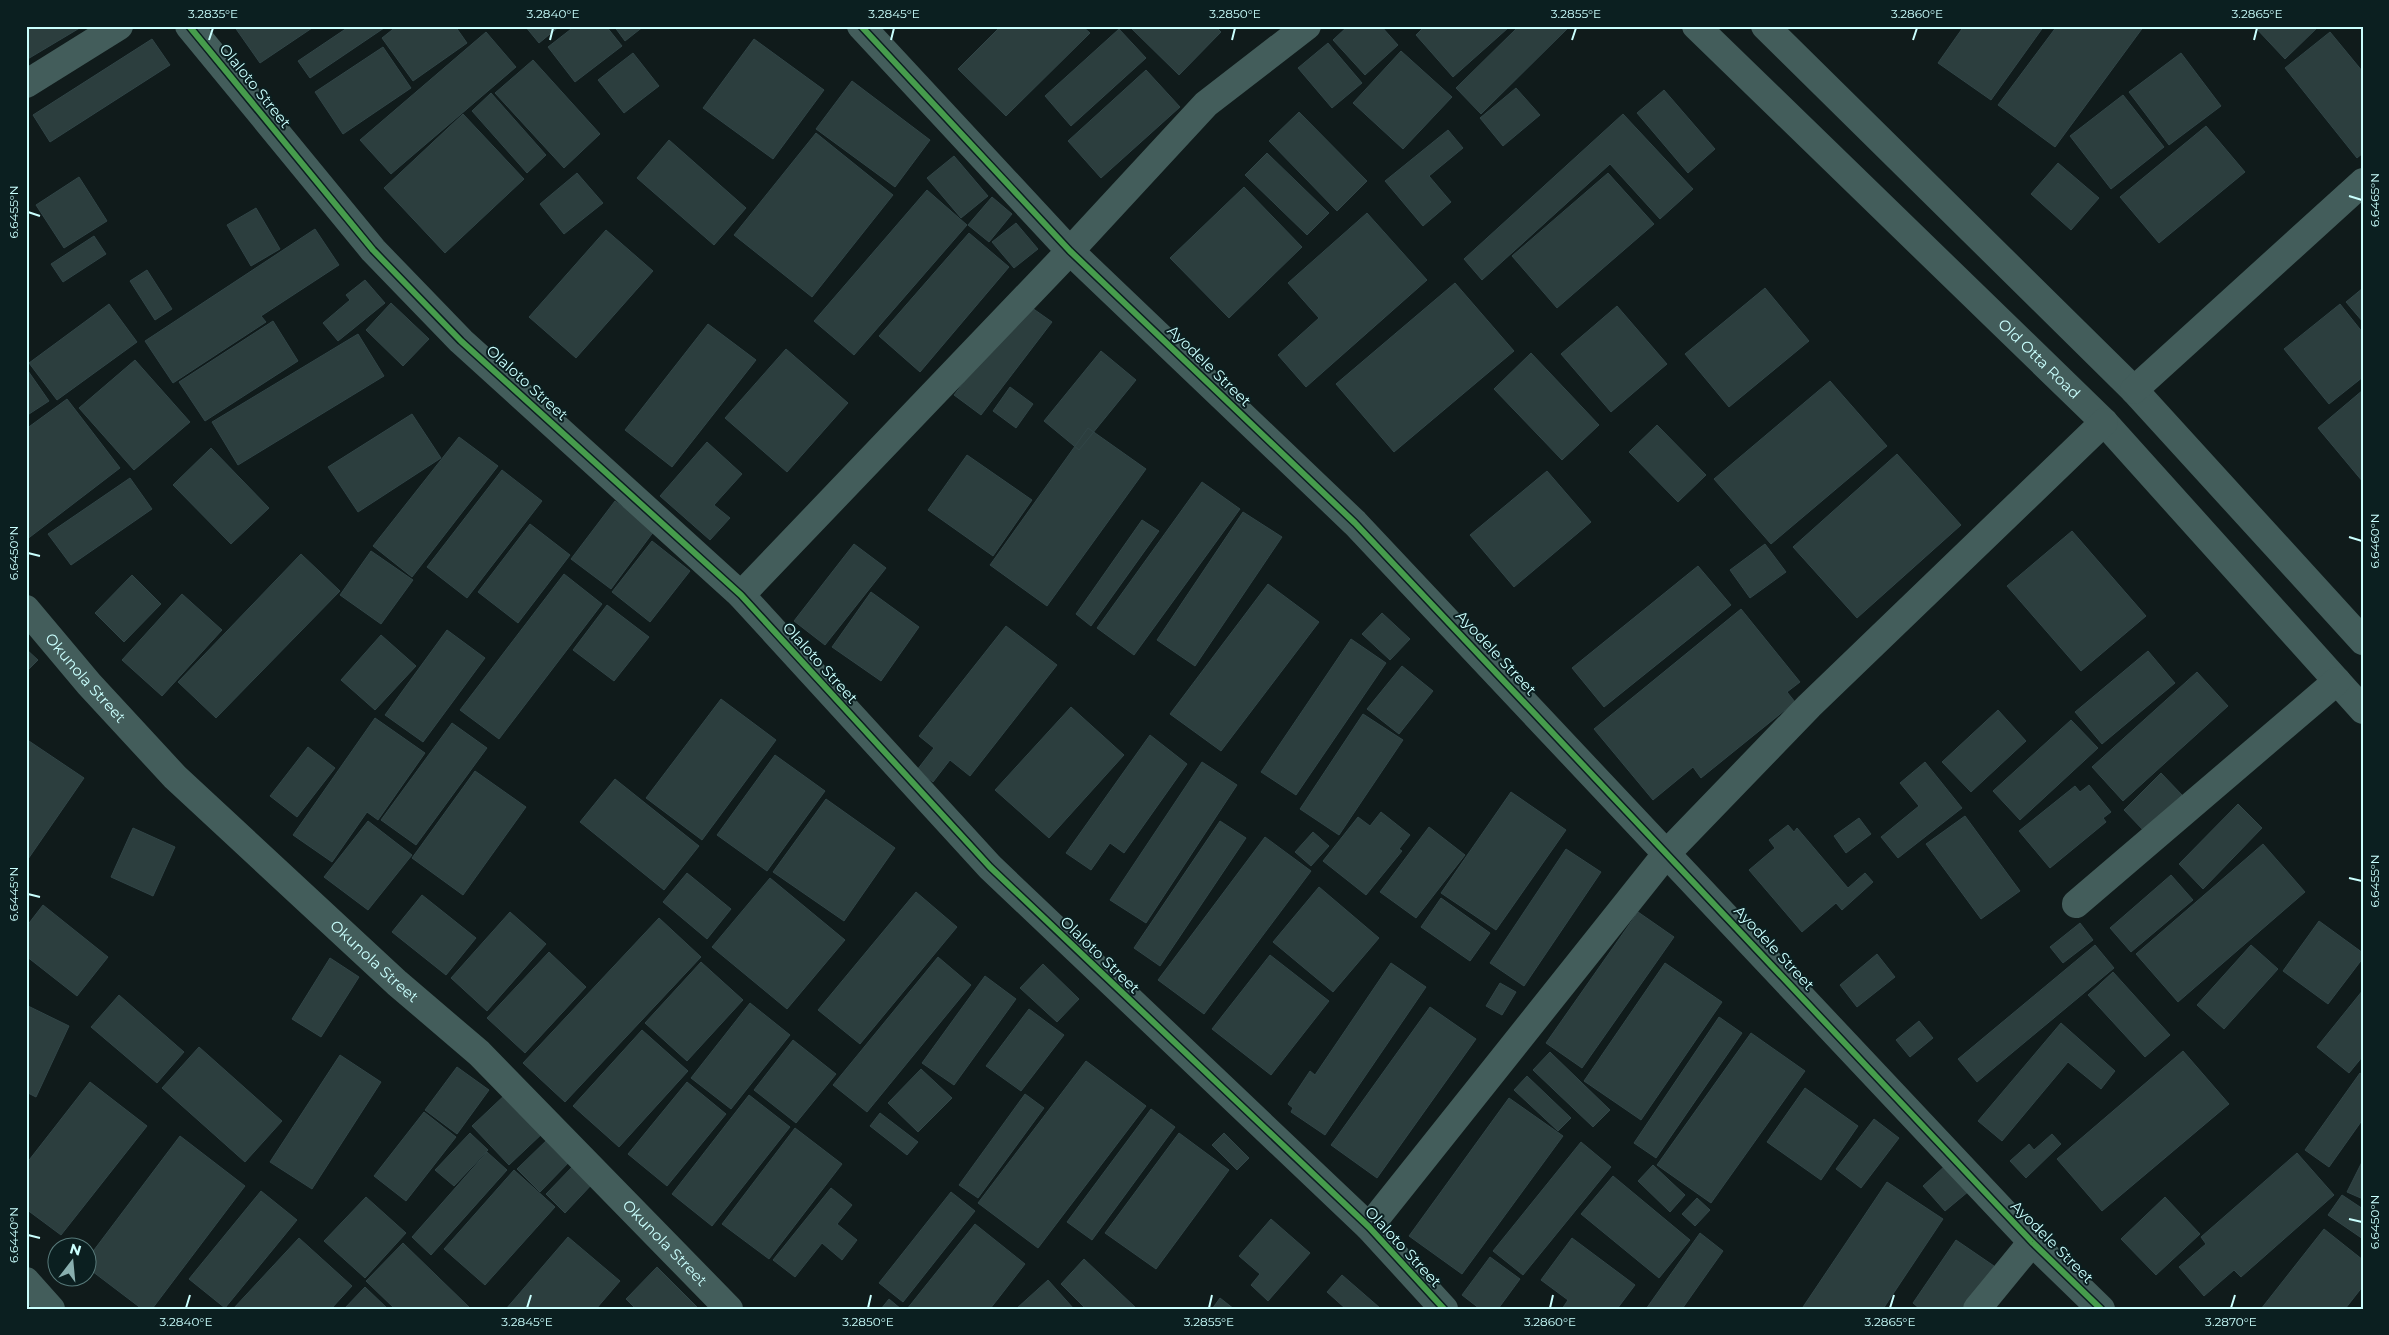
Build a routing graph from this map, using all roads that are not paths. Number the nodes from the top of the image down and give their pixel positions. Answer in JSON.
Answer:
{"nodes":[{"id":1,"x":119,"y":26,"type":"edge"},
{"id":2,"x":189,"y":26,"type":"edge"},
{"id":3,"x":861,"y":26,"type":"edge"},
{"id":4,"x":1307,"y":26,"type":"edge"},
{"id":5,"x":1696,"y":26,"type":"edge"},
{"id":6,"x":1765,"y":26,"type":"edge"},
{"id":7,"x":26,"y":84,"type":"edge"},
{"id":8,"x":2363,"y":182,"type":"edge"},
{"id":9,"x":1070,"y":251,"type":"junction"},
{"id":10,"x":2134,"y":390,"type":"junction"},
{"id":11,"x":2104,"y":422,"type":"junction"},
{"id":12,"x":741,"y":595,"type":"junction"},
{"id":13,"x":26,"y":609,"type":"edge"},
{"id":14,"x":2363,"y":641,"type":"edge"},
{"id":15,"x":2337,"y":682,"type":"junction"},
{"id":16,"x":2363,"y":710,"type":"edge"},
{"id":17,"x":1668,"y":854,"type":"junction"},
{"id":18,"x":2076,"y":904,"type":"dead end"},
{"id":19,"x":1369,"y":1227,"type":"junction"},
{"id":20,"x":2032,"y":1242,"type":"junction"},
{"id":21,"x":26,"y":1281,"type":"edge"},
{"id":22,"x":51,"y":1309,"type":"edge"},
{"id":23,"x":729,"y":1309,"type":"edge"},
{"id":24,"x":1444,"y":1309,"type":"edge"},
{"id":25,"x":1977,"y":1309,"type":"edge"},
{"id":26,"x":2101,"y":1309,"type":"edge"}],
"edges":[{"from":1,"to":7,"type":"street"},
{"from":2,"to":12,"type":"street","name":"Olaloto Street"},
{"from":3,"to":9,"type":"street","name":"Ayodele Street"},
{"from":4,"to":9,"type":"street"},
{"from":5,"to":11,"type":"street","name":"Old Otta Road"},
{"from":6,"to":10,"type":"street"},
{"from":8,"to":10,"type":"street"},
{"from":9,"to":12,"type":"street"},
{"from":9,"to":17,"type":"street","name":"Ayodele Street"},
{"from":10,"to":14,"type":"street"},
{"from":11,"to":15,"type":"street","name":"Old Otta Road"},
{"from":11,"to":17,"type":"street"},
{"from":12,"to":19,"type":"street","name":"Olaloto Street"},
{"from":13,"to":23,"type":"street","name":"Okunola Street"},
{"from":15,"to":16,"type":"street","name":"Old Otta Road"},
{"from":15,"to":18,"type":"street"},
{"from":17,"to":19,"type":"street"},
{"from":17,"to":20,"type":"street","name":"Ayodele Street"},
{"from":19,"to":24,"type":"street","name":"Olaloto Street"},
{"from":20,"to":25,"type":"street"},
{"from":20,"to":26,"type":"street","name":"Ayodele Street"},
{"from":21,"to":22,"type":"street"}]}
